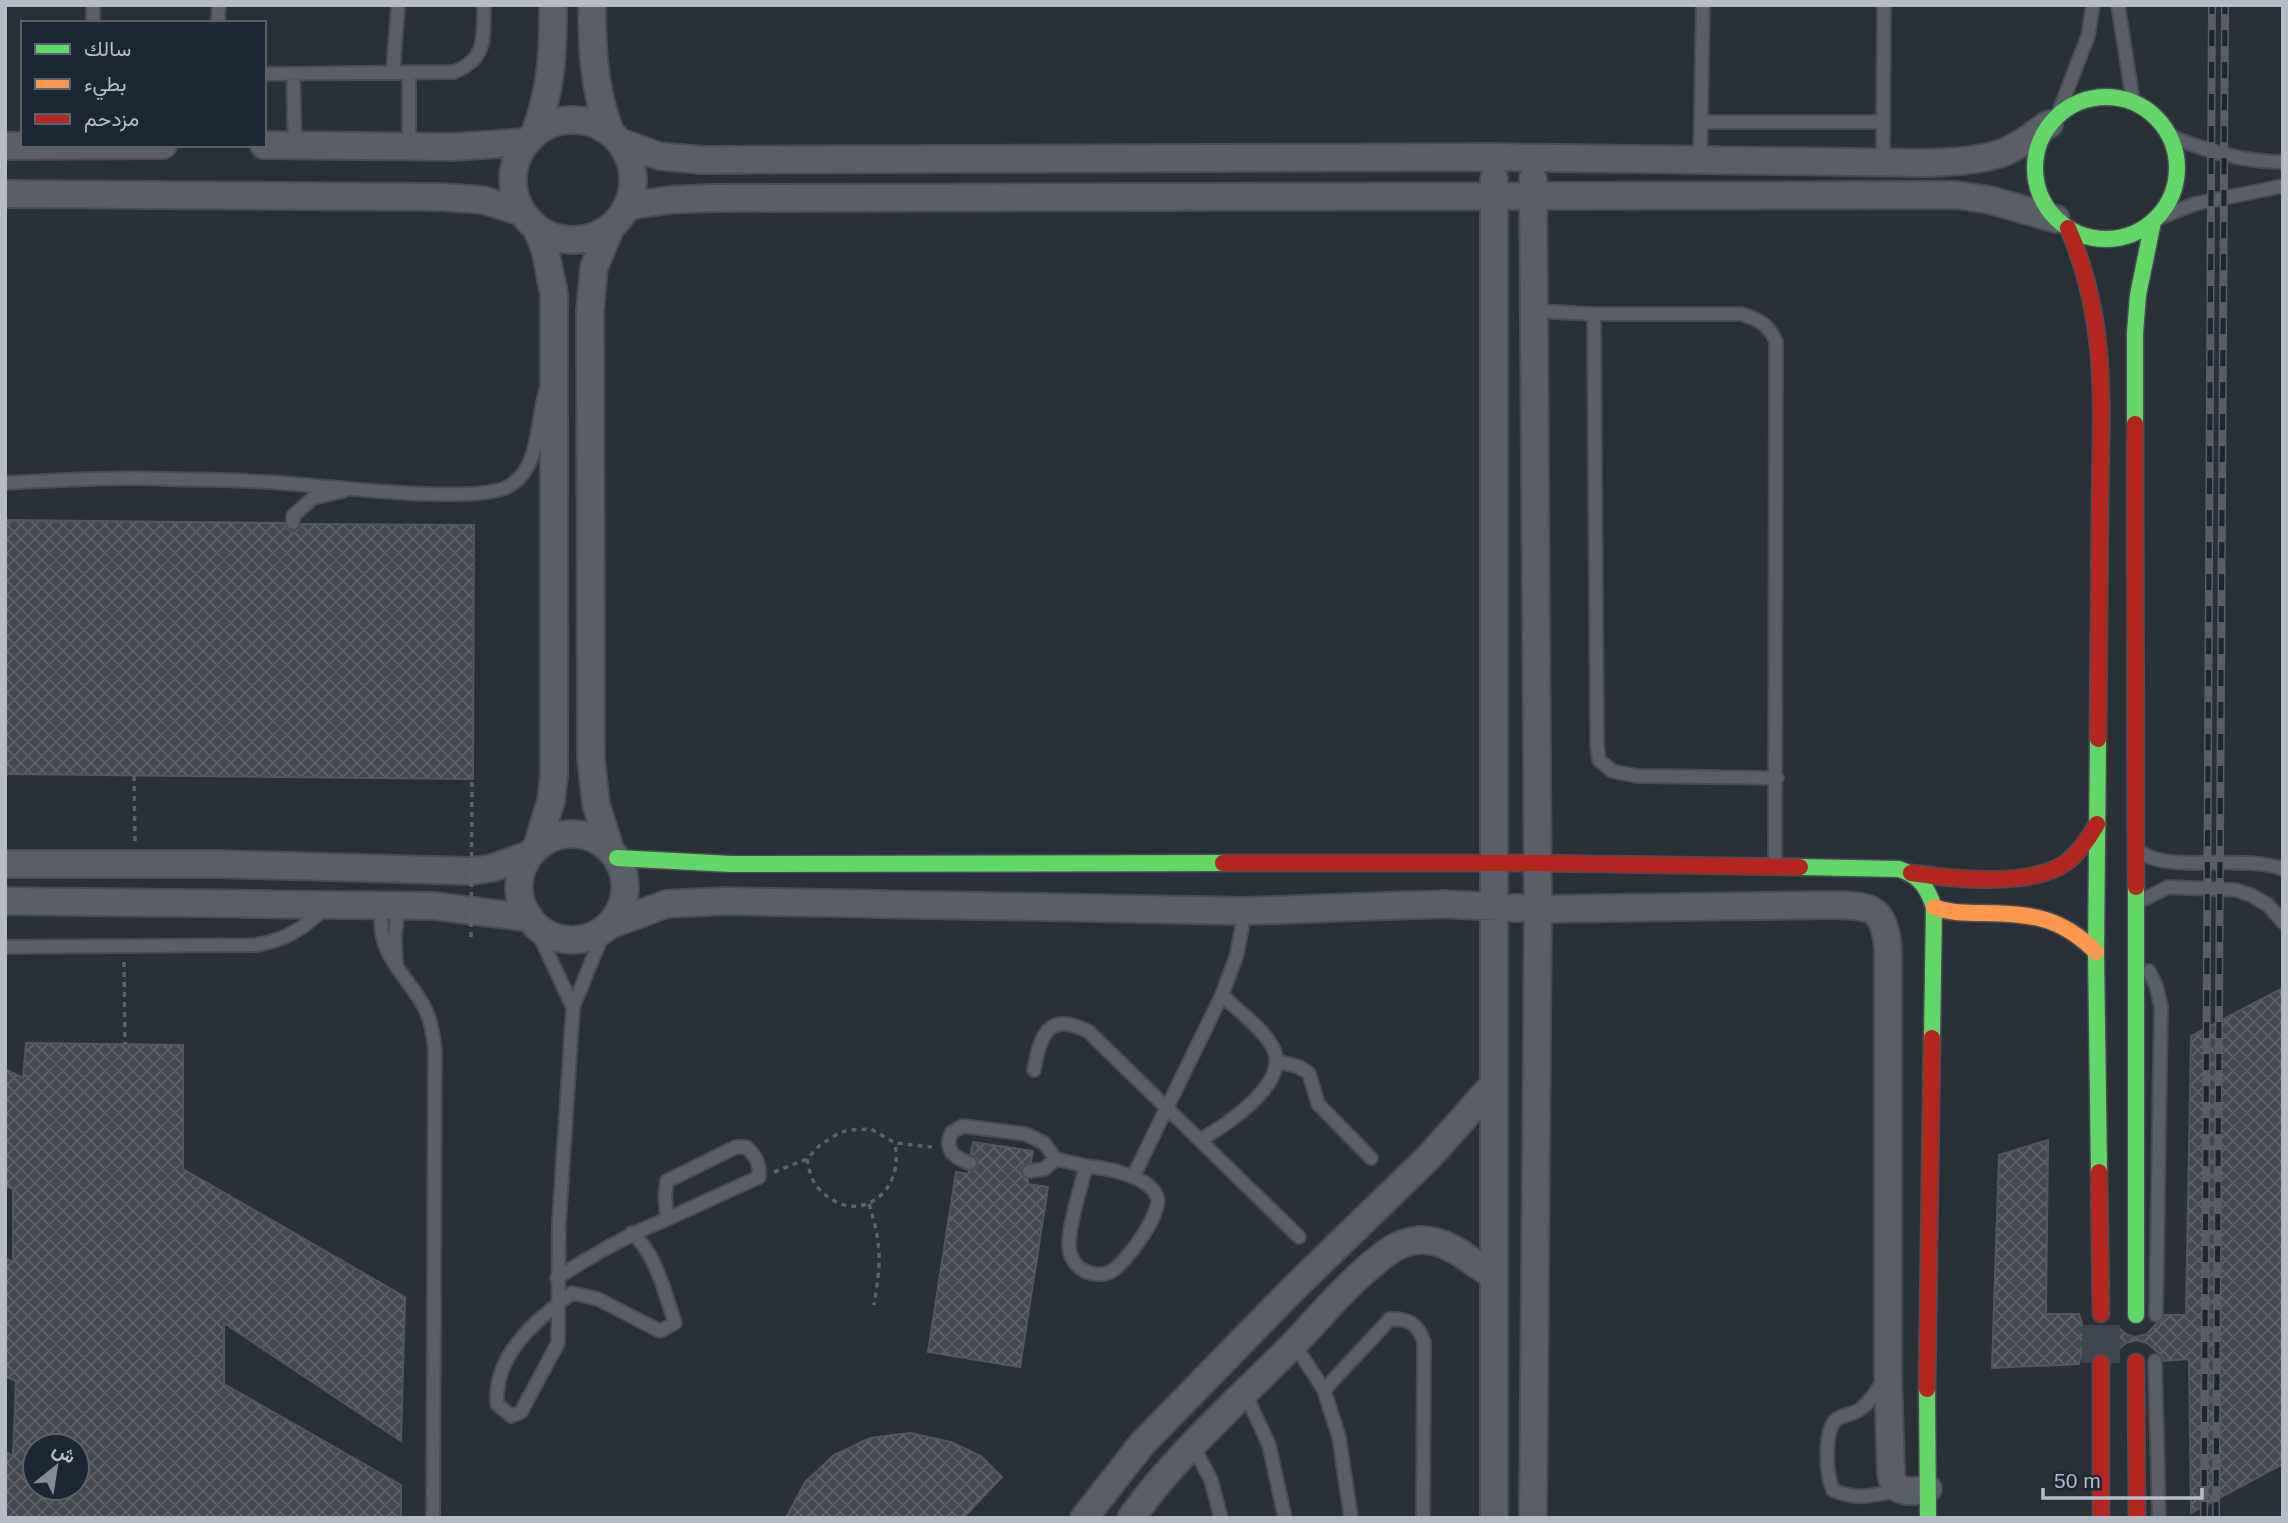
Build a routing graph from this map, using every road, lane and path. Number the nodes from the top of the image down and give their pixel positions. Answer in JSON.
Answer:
{"nodes":[{"id":1,"x":398,"y":5,"type":"edge"},
{"id":2,"x":484,"y":5,"type":"edge"},
{"id":3,"x":553,"y":5,"type":"edge"},
{"id":4,"x":592,"y":5,"type":"edge"},
{"id":5,"x":1703,"y":5,"type":"edge"},
{"id":6,"x":1884,"y":5,"type":"edge"},
{"id":7,"x":2093,"y":5,"type":"edge"},
{"id":8,"x":2118,"y":5,"type":"edge"},
{"id":9,"x":393,"y":73,"type":"junction"},
{"id":10,"x":409,"y":73,"type":"junction"},
{"id":11,"x":266,"y":74,"type":"edge"},
{"id":12,"x":293,"y":74,"type":"junction"},
{"id":13,"x":2133,"y":102,"type":"junction"},
{"id":14,"x":2054,"y":119,"type":"junction"},
{"id":15,"x":1701,"y":122,"type":"junction"},
{"id":16,"x":1883,"y":122,"type":"junction"},
{"id":17,"x":2170,"y":136,"type":"junction"},
{"id":18,"x":615,"y":137,"type":"junction"},
{"id":19,"x":530,"y":138,"type":"junction"},
{"id":20,"x":266,"y":145,"type":"edge"},
{"id":21,"x":295,"y":145,"type":"junction"},
{"id":22,"x":409,"y":146,"type":"junction"},
{"id":23,"x":1494,"y":157,"type":"junction"},
{"id":24,"x":1533,"y":158,"type":"junction"},
{"id":25,"x":1700,"y":160,"type":"junction"},
{"id":26,"x":2283,"y":162,"type":"edge"},
{"id":27,"x":1888,"y":163,"type":"junction"},
{"id":28,"x":2283,"y":186,"type":"edge"},
{"id":29,"x":5,"y":194,"type":"edge"},
{"id":30,"x":1494,"y":195,"type":"junction"},
{"id":31,"x":1533,"y":195,"type":"junction"},
{"id":32,"x":1894,"y":195,"type":"junction"},
{"id":33,"x":628,"y":206,"type":"junction"},
{"id":34,"x":529,"y":219,"type":"junction"},
{"id":35,"x":2155,"y":220,"type":"junction"},
{"id":36,"x":2062,"y":223,"type":"junction"},
{"id":37,"x":611,"y":227,"type":"junction"},
{"id":38,"x":1534,"y":311,"type":"junction"},
{"id":39,"x":1594,"y":314,"type":"junction"},
{"id":40,"x":554,"y":371,"type":"junction"},
{"id":41,"x":5,"y":483,"type":"edge"},
{"id":42,"x":357,"y":488,"type":"junction"},
{"id":43,"x":293,"y":523,"type":"dead end"},
{"id":44,"x":134,"y":776,"type":"dead end"},
{"id":45,"x":1777,"y":778,"type":"junction"},
{"id":46,"x":472,"y":779,"type":"dead end"},
{"id":47,"x":134,"y":799,"type":"dead end"},
{"id":48,"x":2097,"y":824,"type":"junction"},
{"id":49,"x":2136,"y":847,"type":"junction"},
{"id":50,"x":533,"y":851,"type":"junction"},
{"id":51,"x":614,"y":853,"type":"junction"},
{"id":52,"x":1536,"y":863,"type":"junction"},
{"id":53,"x":5,"y":864,"type":"edge"},
{"id":54,"x":1494,"y":864,"type":"junction"},
{"id":55,"x":1675,"y":865,"type":"junction"},
{"id":56,"x":1775,"y":867,"type":"junction"},
{"id":57,"x":2283,"y":869,"type":"edge"},
{"id":58,"x":1911,"y":873,"type":"junction"},
{"id":59,"x":5,"y":901,"type":"edge"},
{"id":60,"x":328,"y":904,"type":"junction"},
{"id":61,"x":390,"y":906,"type":"junction"},
{"id":62,"x":2136,"y":906,"type":"junction"},
{"id":63,"x":1934,"y":907,"type":"junction"},
{"id":64,"x":1494,"y":908,"type":"junction"},
{"id":65,"x":1677,"y":908,"type":"junction"},
{"id":66,"x":1538,"y":909,"type":"junction"},
{"id":67,"x":1245,"y":911,"type":"junction"},
{"id":68,"x":531,"y":920,"type":"junction"},
{"id":69,"x":2283,"y":922,"type":"edge"},
{"id":70,"x":608,"y":927,"type":"junction"},
{"id":71,"x":471,"y":937,"type":"dead end"},
{"id":72,"x":5,"y":947,"type":"edge"},
{"id":73,"x":2096,"y":952,"type":"junction"},
{"id":74,"x":2136,"y":956,"type":"junction"},
{"id":75,"x":1222,"y":995,"type":"junction"},
{"id":76,"x":573,"y":1007,"type":"junction"},
{"id":77,"x":1277,"y":1061,"type":"junction"},
{"id":78,"x":1034,"y":1070,"type":"dead end"},
{"id":79,"x":1494,"y":1084,"type":"junction"},
{"id":80,"x":1166,"y":1108,"type":"junction"},
{"id":81,"x":1200,"y":1140,"type":"junction"},
{"id":82,"x":895,"y":1143,"type":"junction"},
{"id":83,"x":949,"y":1149,"type":"junction"},
{"id":84,"x":1371,"y":1158,"type":"dead end"},
{"id":85,"x":807,"y":1159,"type":"junction"},
{"id":86,"x":1056,"y":1159,"type":"junction"},
{"id":87,"x":970,"y":1163,"type":"dead end"},
{"id":88,"x":1086,"y":1166,"type":"junction"},
{"id":89,"x":1030,"y":1171,"type":"dead end"},
{"id":90,"x":759,"y":1177,"type":"junction"},
{"id":91,"x":1133,"y":1177,"type":"junction"},
{"id":92,"x":869,"y":1204,"type":"junction"},
{"id":93,"x":667,"y":1219,"type":"junction"},
{"id":94,"x":632,"y":1233,"type":"junction"},
{"id":95,"x":1299,"y":1237,"type":"dead end"},
{"id":96,"x":1494,"y":1277,"type":"junction"},
{"id":97,"x":558,"y":1278,"type":"junction"},
{"id":98,"x":558,"y":1303,"type":"junction"},
{"id":99,"x":874,"y":1305,"type":"dead end"},
{"id":100,"x":2101,"y":1314,"type":"tunnel mouth"},
{"id":101,"x":2136,"y":1315,"type":"dead end"},
{"id":102,"x":2156,"y":1315,"type":"dead end"},
{"id":103,"x":1294,"y":1344,"type":"junction"},
{"id":104,"x":2155,"y":1361,"type":"dead end"},
{"id":105,"x":2136,"y":1362,"type":"dead end"},
{"id":106,"x":2101,"y":1363,"type":"tunnel mouth"},
{"id":107,"x":1888,"y":1374,"type":"junction"},
{"id":108,"x":1324,"y":1390,"type":"junction"},
{"id":109,"x":1245,"y":1393,"type":"junction"},
{"id":110,"x":1191,"y":1444,"type":"junction"},
{"id":111,"x":1928,"y":1489,"type":"junction"},
{"id":112,"x":1899,"y":1490,"type":"junction"},
{"id":113,"x":1137,"y":1515,"type":"edge"},
{"id":114,"x":433,"y":1518,"type":"edge"},
{"id":115,"x":1084,"y":1518,"type":"edge"},
{"id":116,"x":1221,"y":1518,"type":"edge"},
{"id":117,"x":1284,"y":1518,"type":"edge"},
{"id":118,"x":1351,"y":1518,"type":"edge"},
{"id":119,"x":1423,"y":1518,"type":"edge"},
{"id":120,"x":1494,"y":1518,"type":"edge"},
{"id":121,"x":1533,"y":1518,"type":"edge"},
{"id":122,"x":1928,"y":1518,"type":"edge"},
{"id":123,"x":2101,"y":1518,"type":"edge"},
{"id":124,"x":2137,"y":1518,"type":"edge"},
{"id":125,"x":2159,"y":1518,"type":"edge"}],
"edges":[{"from":1,"to":9,"type":"lane"},
{"from":2,"to":10,"type":"lane"},
{"from":3,"to":19,"type":"street"},
{"from":4,"to":18,"type":"street"},
{"from":5,"to":15,"type":"lane"},
{"from":6,"to":16,"type":"lane"},
{"from":7,"to":14,"type":"lane"},
{"from":8,"to":13,"type":"lane"},
{"from":9,"to":10,"type":"lane"},
{"from":9,"to":12,"type":"lane"},
{"from":10,"to":22,"type":"lane"},
{"from":11,"to":12,"type":"lane"},
{"from":12,"to":21,"type":"lane"},
{"from":13,"to":14,"type":"main road"},
{"from":13,"to":17,"type":"main road"},
{"from":14,"to":27,"type":"street"},
{"from":14,"to":36,"type":"main road"},
{"from":15,"to":16,"type":"lane"},
{"from":15,"to":25,"type":"lane"},
{"from":16,"to":27,"type":"lane"},
{"from":17,"to":26,"type":"lane"},
{"from":17,"to":35,"type":"main road"},
{"from":18,"to":19,"type":"street"},
{"from":18,"to":23,"type":"street"},
{"from":18,"to":33,"type":"street"},
{"from":19,"to":22,"type":"street"},
{"from":19,"to":34,"type":"street"},
{"from":20,"to":21,"type":"street"},
{"from":21,"to":22,"type":"street"},
{"from":23,"to":24,"type":"street"},
{"from":23,"to":30,"type":"street"},
{"from":24,"to":25,"type":"street"},
{"from":24,"to":31,"type":"street"},
{"from":25,"to":27,"type":"street"},
{"from":27,"to":32,"type":"street"},
{"from":28,"to":35,"type":"lane"},
{"from":29,"to":34,"type":"street"},
{"from":30,"to":31,"type":"street"},
{"from":30,"to":33,"type":"street"},
{"from":30,"to":54,"type":"street"},
{"from":31,"to":32,"type":"street"},
{"from":31,"to":38,"type":"street"},
{"from":32,"to":36,"type":"street"},
{"from":33,"to":37,"type":"street"},
{"from":34,"to":37,"type":"street"},
{"from":34,"to":40,"type":"street"},
{"from":35,"to":36,"type":"main road"},
{"from":35,"to":49,"type":"main road"},
{"from":36,"to":48,"type":"main road"},
{"from":37,"to":51,"type":"street"},
{"from":38,"to":39,"type":"lane"},
{"from":38,"to":52,"type":"street"},
{"from":39,"to":45,"type":"lane"},
{"from":39,"to":45,"type":"lane"},
{"from":40,"to":42,"type":"lane"},
{"from":40,"to":50,"type":"street"},
{"from":41,"to":42,"type":"lane"},
{"from":42,"to":43,"type":"lane"},
{"from":44,"to":47,"type":"path"},
{"from":45,"to":56,"type":"lane"},
{"from":46,"to":71,"type":"path","bridge":true},
{"from":48,"to":58,"type":"main road"},
{"from":48,"to":73,"type":"main road"},
{"from":49,"to":57,"type":"lane"},
{"from":49,"to":62,"type":"main road"},
{"from":50,"to":51,"type":"street"},
{"from":50,"to":53,"type":"street"},
{"from":50,"to":68,"type":"street"},
{"from":51,"to":54,"type":"main road"},
{"from":51,"to":70,"type":"street"},
{"from":52,"to":54,"type":"main road"},
{"from":52,"to":55,"type":"main road"},
{"from":52,"to":66,"type":"street"},
{"from":54,"to":64,"type":"street"},
{"from":55,"to":56,"type":"main road"},
{"from":55,"to":65,"type":"street"},
{"from":56,"to":58,"type":"main road"},
{"from":58,"to":63,"type":"main road"},
{"from":59,"to":60,"type":"street"},
{"from":60,"to":61,"type":"street"},
{"from":60,"to":72,"type":"lane"},
{"from":61,"to":68,"type":"street"},
{"from":61,"to":114,"type":"lane"},
{"from":62,"to":69,"type":"lane"},
{"from":62,"to":74,"type":"main road"},
{"from":63,"to":73,"type":"main road"},
{"from":63,"to":111,"type":"main road"},
{"from":64,"to":66,"type":"street"},
{"from":64,"to":67,"type":"street"},
{"from":64,"to":79,"type":"street"},
{"from":65,"to":66,"type":"street"},
{"from":65,"to":107,"type":"street"},
{"from":66,"to":121,"type":"street"},
{"from":67,"to":70,"type":"street"},
{"from":67,"to":75,"type":"lane"},
{"from":68,"to":70,"type":"street"},
{"from":68,"to":76,"type":"lane"},
{"from":70,"to":76,"type":"lane"},
{"from":73,"to":100,"type":"main road"},
{"from":74,"to":101,"type":"main road"},
{"from":74,"to":102,"type":"lane"},
{"from":75,"to":77,"type":"lane"},
{"from":75,"to":80,"type":"lane"},
{"from":76,"to":97,"type":"lane"},
{"from":77,"to":81,"type":"lane"},
{"from":77,"to":84,"type":"lane"},
{"from":78,"to":80,"type":"lane"},
{"from":79,"to":96,"type":"street"},
{"from":79,"to":115,"type":"street"},
{"from":80,"to":81,"type":"lane"},
{"from":80,"to":91,"type":"lane"},
{"from":81,"to":95,"type":"lane"},
{"from":82,"to":83,"type":"path"},
{"from":82,"to":85,"type":"path"},
{"from":82,"to":92,"type":"path"},
{"from":83,"to":86,"type":"lane"},
{"from":83,"to":87,"type":"lane"},
{"from":85,"to":90,"type":"path"},
{"from":85,"to":92,"type":"path"},
{"from":86,"to":88,"type":"lane"},
{"from":86,"to":89,"type":"lane"},
{"from":88,"to":91,"type":"lane"},
{"from":88,"to":91,"type":"lane"},
{"from":90,"to":93,"type":"lane"},
{"from":90,"to":93,"type":"lane"},
{"from":92,"to":99,"type":"path"},
{"from":93,"to":94,"type":"lane"},
{"from":94,"to":97,"type":"lane"},
{"from":94,"to":98,"type":"lane"},
{"from":96,"to":103,"type":"street"},
{"from":96,"to":120,"type":"street"},
{"from":97,"to":98,"type":"lane"},
{"from":98,"to":98,"type":"lane"},
{"from":103,"to":108,"type":"lane"},
{"from":103,"to":109,"type":"street"},
{"from":104,"to":125,"type":"lane"},
{"from":105,"to":124,"type":"main road"},
{"from":106,"to":123,"type":"main road"},
{"from":107,"to":112,"type":"street"},
{"from":107,"to":112,"type":"lane"},
{"from":108,"to":118,"type":"lane"},
{"from":108,"to":119,"type":"lane"},
{"from":109,"to":110,"type":"street"},
{"from":109,"to":117,"type":"lane"},
{"from":110,"to":113,"type":"street"},
{"from":110,"to":116,"type":"lane"},
{"from":111,"to":112,"type":"street"},
{"from":111,"to":122,"type":"main road"}]}
